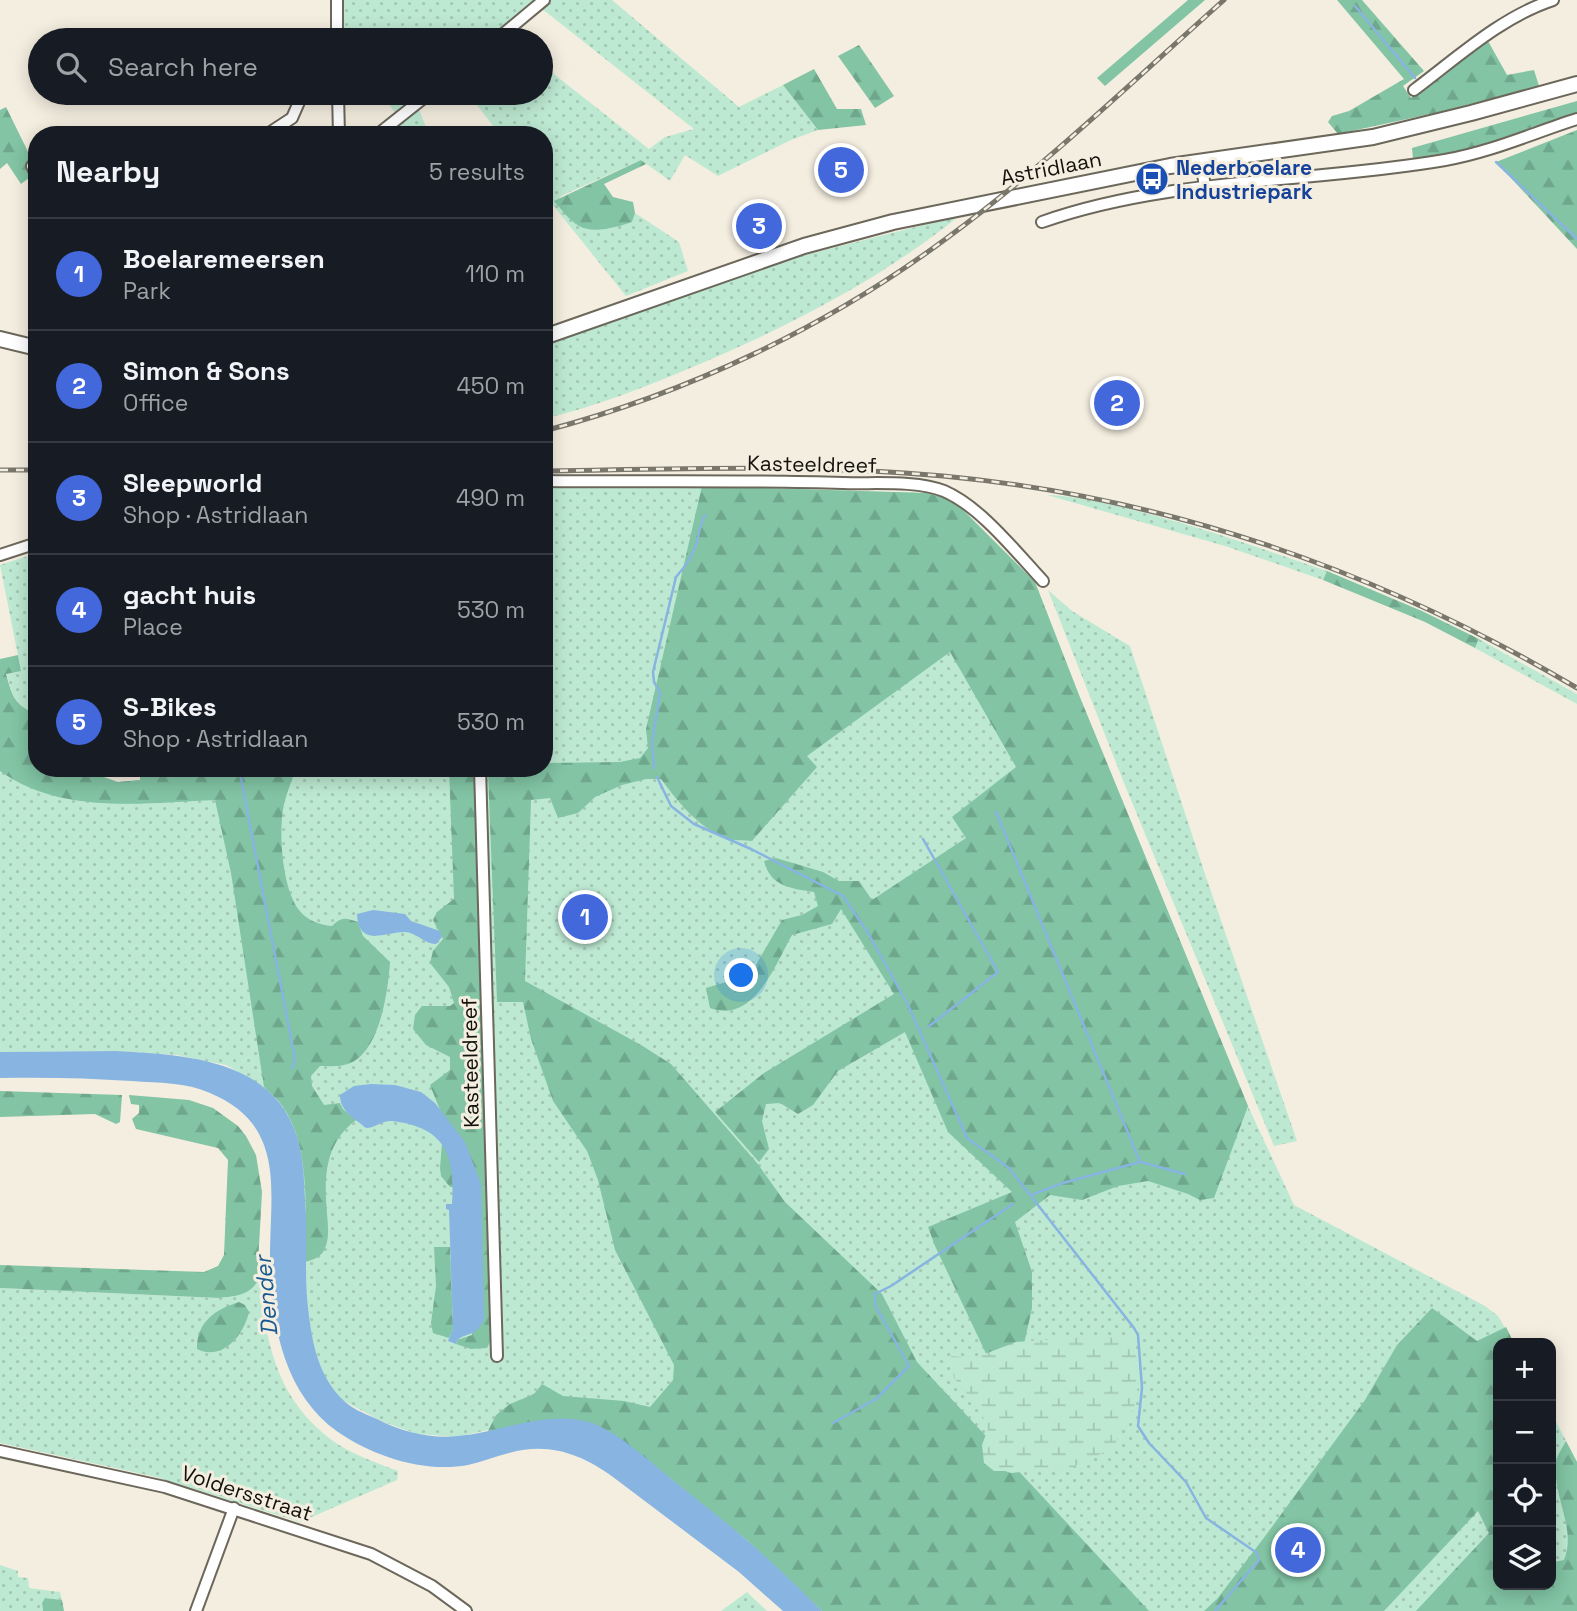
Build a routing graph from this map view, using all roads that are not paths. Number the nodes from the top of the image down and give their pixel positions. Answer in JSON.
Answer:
{"nodes":[{"id":1,"x":544,"y":0,"type":"edge"},
{"id":2,"x":1553,"y":0,"type":"edge"},
{"id":3,"x":337,"y":1,"type":"edge"},
{"id":4,"x":337,"y":28,"type":"edge"},
{"id":5,"x":510,"y":28,"type":"edge"},
{"id":6,"x":1577,"y":84,"type":"edge"},
{"id":7,"x":1414,"y":90,"type":"dead end"},
{"id":8,"x":298,"y":105,"type":"edge"},
{"id":9,"x":339,"y":105,"type":"edge"},
{"id":10,"x":415,"y":105,"type":"edge"},
{"id":11,"x":1577,"y":119,"type":"edge"},
{"id":12,"x":280,"y":126,"type":"edge"},
{"id":13,"x":340,"y":126,"type":"edge"},
{"id":14,"x":388,"y":126,"type":"edge"},
{"id":15,"x":1200,"y":161,"type":"junction"},
{"id":16,"x":1205,"y":187,"type":"junction"},
{"id":17,"x":1042,"y":222,"type":"dead end"},
{"id":18,"x":553,"y":334,"type":"edge"},
{"id":19,"x":0,"y":339,"type":"edge"},
{"id":20,"x":28,"y":346,"type":"edge"},
{"id":21,"x":553,"y":481,"type":"edge"},
{"id":22,"x":28,"y":546,"type":"edge"},
{"id":23,"x":0,"y":555,"type":"edge"},
{"id":24,"x":1043,"y":581,"type":"dead end"},
{"id":25,"x":480,"y":777,"type":"edge"},
{"id":26,"x":497,"y":1356,"type":"dead end"},
{"id":27,"x":0,"y":1451,"type":"edge"},
{"id":28,"x":234,"y":1508,"type":"junction"},
{"id":29,"x":195,"y":1611,"type":"edge"},
{"id":30,"x":466,"y":1611,"type":"edge"}],
"edges":[{"from":1,"to":5,"type":"street"},
{"from":2,"to":7,"type":"street"},
{"from":3,"to":4,"type":"street"},
{"from":6,"to":15,"type":"main road","name":"Astridlaan"},
{"from":8,"to":12,"type":"street"},
{"from":9,"to":13,"type":"street"},
{"from":10,"to":14,"type":"street"},
{"from":11,"to":16,"type":"street"},
{"from":15,"to":16,"type":"street"},
{"from":15,"to":18,"type":"main road","name":"Astridlaan"},
{"from":16,"to":17,"type":"street"},
{"from":19,"to":20,"type":"main road"},
{"from":21,"to":24,"type":"street","name":"Kasteeldreef"},
{"from":22,"to":23,"type":"street"},
{"from":25,"to":26,"type":"street","name":"Kasteeldreef"},
{"from":27,"to":28,"type":"street","name":"Voldersstraat"},
{"from":28,"to":29,"type":"street"},
{"from":28,"to":30,"type":"street","name":"Voldersstraat"}]}
